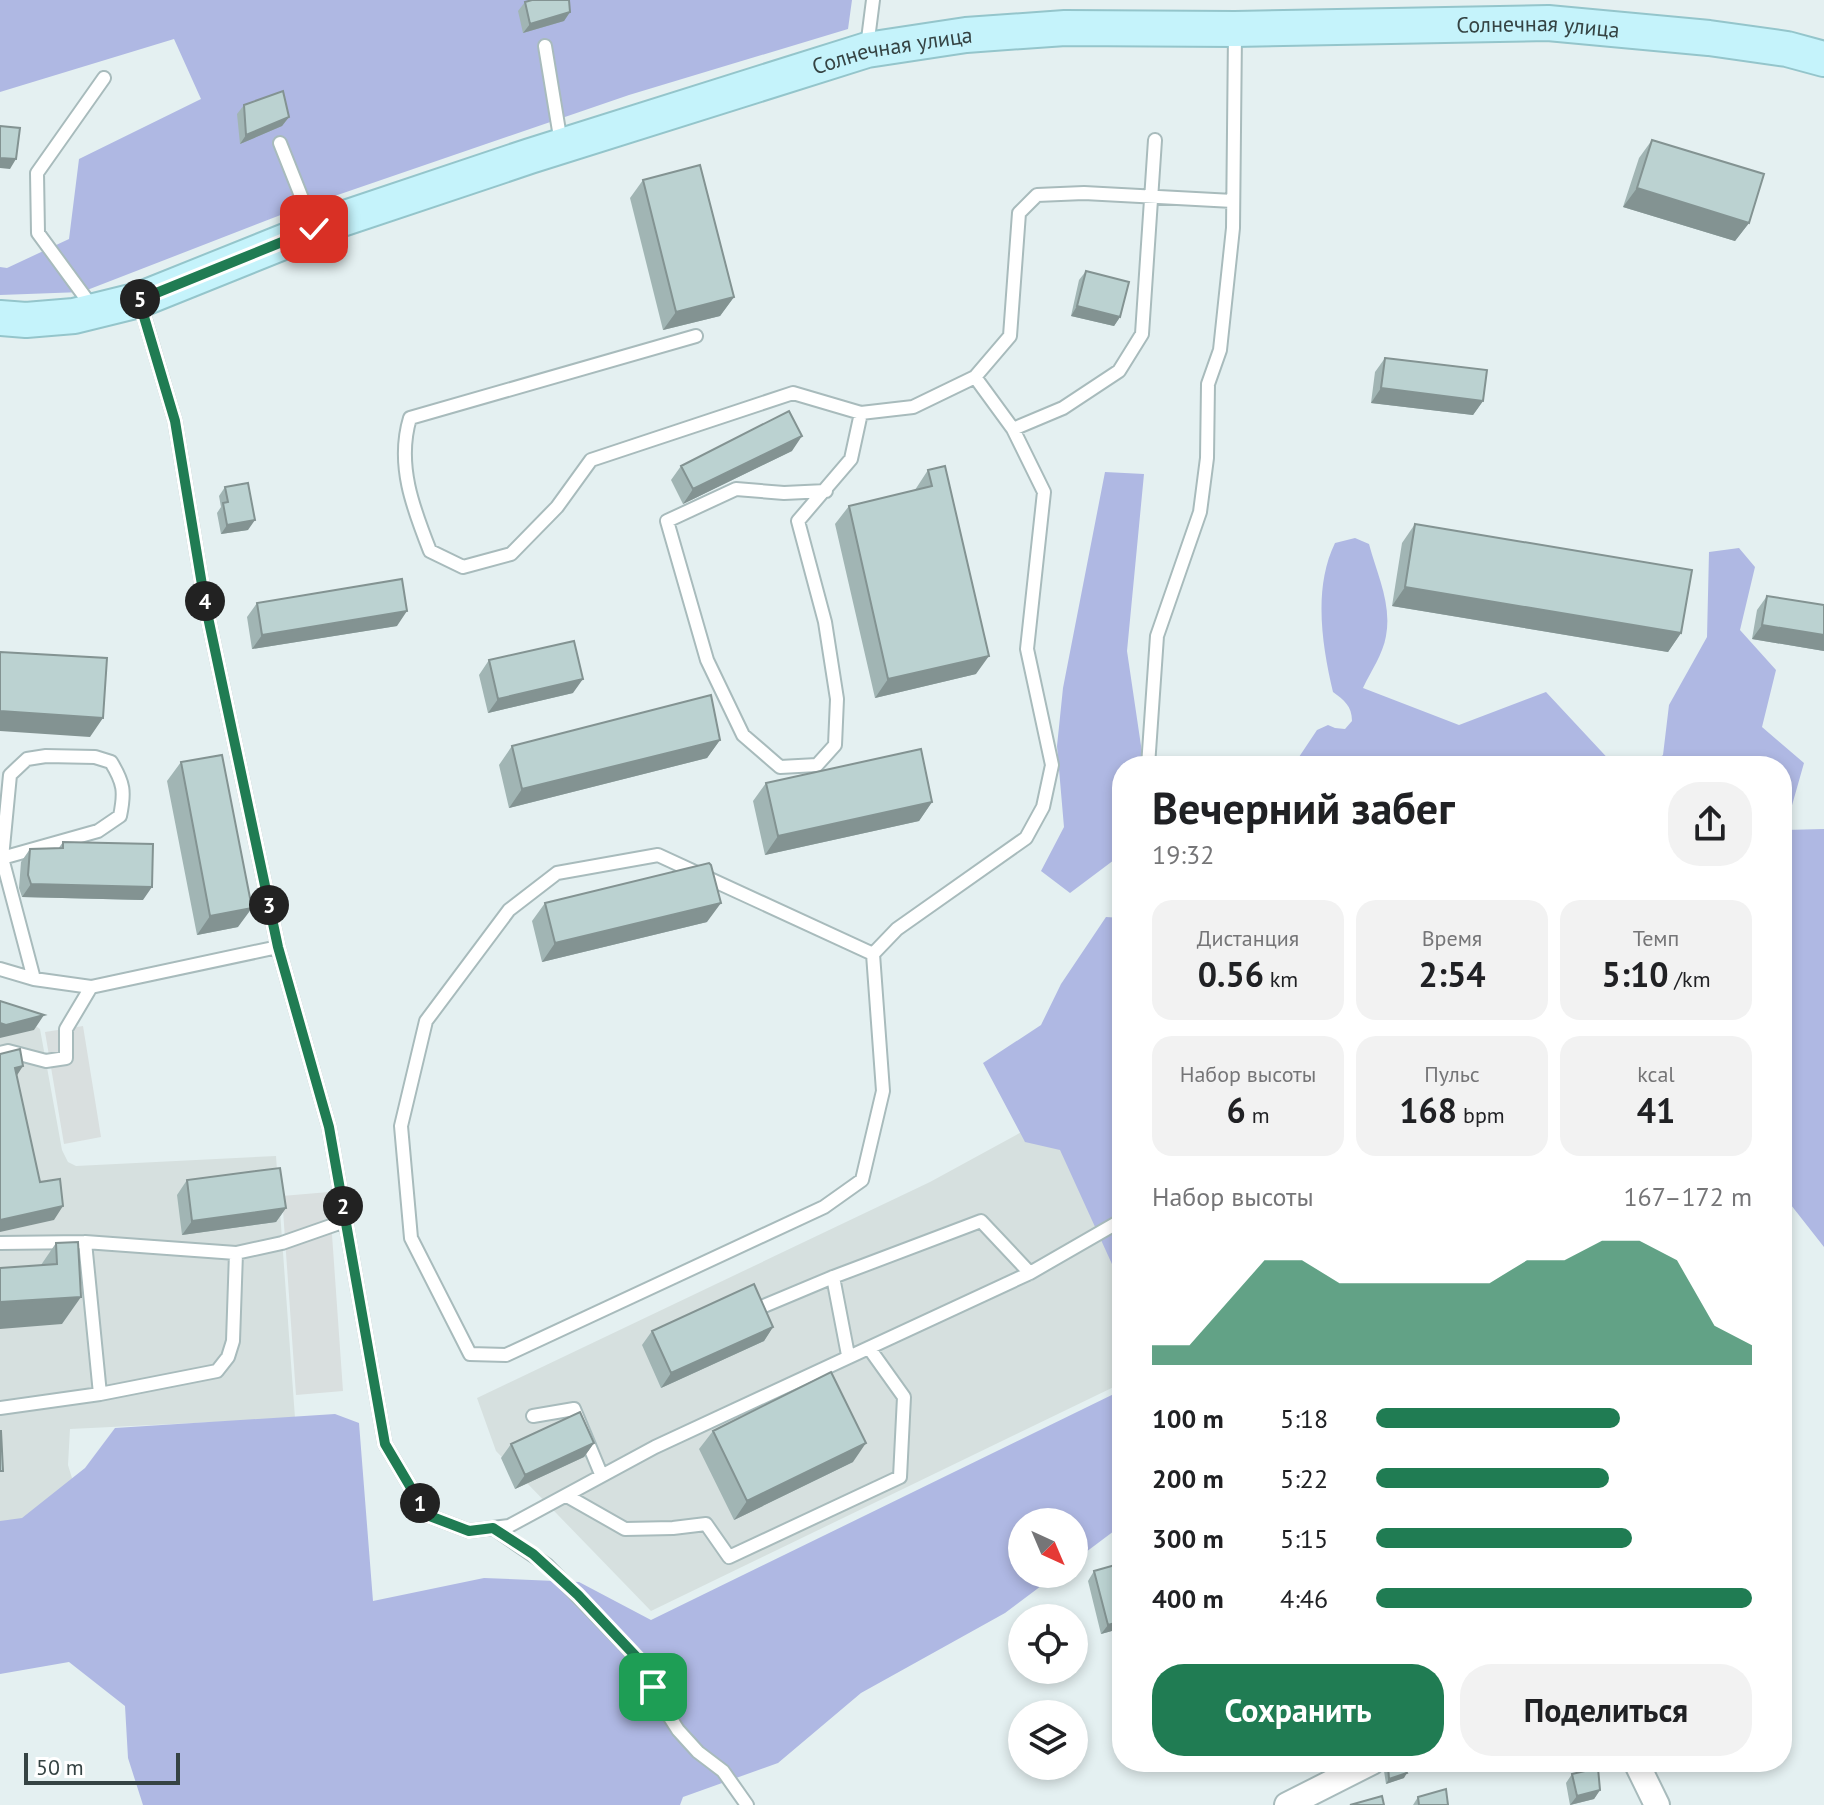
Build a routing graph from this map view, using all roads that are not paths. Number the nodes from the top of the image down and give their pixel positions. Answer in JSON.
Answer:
{"nodes":[{"id":1,"x":873,"y":0,"type":"edge"},
{"id":2,"x":1235,"y":29,"type":"junction"},
{"id":3,"x":545,"y":46,"type":"dead end"},
{"id":4,"x":867,"y":50,"type":"junction"},
{"id":5,"x":1824,"y":59,"type":"edge"},
{"id":6,"x":104,"y":78,"type":"dead end"},
{"id":7,"x":1155,"y":140,"type":"dead end"},
{"id":8,"x":280,"y":143,"type":"dead end"},
{"id":9,"x":561,"y":146,"type":"junction"},
{"id":10,"x":1151,"y":197,"type":"junction"},
{"id":11,"x":1233,"y":201,"type":"junction"},
{"id":12,"x":314,"y":229,"type":"junction"},
{"id":13,"x":139,"y":300,"type":"junction"},
{"id":14,"x":95,"y":311,"type":"junction"},
{"id":15,"x":0,"y":318,"type":"edge"},
{"id":16,"x":696,"y":336,"type":"dead end"},
{"id":17,"x":975,"y":377,"type":"junction"},
{"id":18,"x":861,"y":413,"type":"junction"},
{"id":19,"x":1013,"y":429,"type":"junction"},
{"id":20,"x":826,"y":491,"type":"junction"},
{"id":21,"x":1149,"y":756,"type":"edge"},
{"id":22,"x":2,"y":858,"type":"junction"},
{"id":23,"x":278,"y":947,"type":"junction"},
{"id":24,"x":873,"y":954,"type":"junction"},
{"id":25,"x":0,"y":969,"type":"edge"},
{"id":26,"x":34,"y":979,"type":"junction"},
{"id":27,"x":91,"y":987,"type":"junction"},
{"id":28,"x":0,"y":1053,"type":"edge"},
{"id":29,"x":345,"y":1221,"type":"junction"},
{"id":30,"x":1112,"y":1226,"type":"edge"},
{"id":31,"x":85,"y":1242,"type":"junction"},
{"id":32,"x":0,"y":1243,"type":"edge"},
{"id":33,"x":236,"y":1253,"type":"junction"},
{"id":34,"x":1030,"y":1273,"type":"junction"},
{"id":35,"x":833,"y":1277,"type":"junction"},
{"id":36,"x":759,"y":1308,"type":"edge"},
{"id":37,"x":869,"y":1348,"type":"junction"},
{"id":38,"x":848,"y":1355,"type":"junction"},
{"id":39,"x":100,"y":1394,"type":"junction"},
{"id":40,"x":0,"y":1408,"type":"edge"},
{"id":41,"x":533,"y":1416,"type":"dead end"},
{"id":42,"x":601,"y":1474,"type":"junction"},
{"id":43,"x":567,"y":1496,"type":"junction"},
{"id":44,"x":493,"y":1528,"type":"junction"},
{"id":45,"x":1352,"y":1772,"type":"edge"},
{"id":46,"x":1641,"y":1772,"type":"edge"},
{"id":47,"x":747,"y":1805,"type":"edge"},
{"id":48,"x":1287,"y":1805,"type":"edge"},
{"id":49,"x":1657,"y":1805,"type":"edge"}],
"edges":[{"from":1,"to":4,"type":"lane"},
{"from":2,"to":4,"type":"street","name":"Солнечная улица"},
{"from":2,"to":5,"type":"street","name":"Солнечная улица"},
{"from":2,"to":11,"type":"lane"},
{"from":3,"to":9,"type":"lane"},
{"from":4,"to":9,"type":"street","name":"Солнечная улица"},
{"from":6,"to":14,"type":"lane"},
{"from":7,"to":10,"type":"lane"},
{"from":8,"to":12,"type":"lane"},
{"from":9,"to":12,"type":"street","name":"Солнечная улица"},
{"from":10,"to":11,"type":"lane"},
{"from":10,"to":17,"type":"lane"},
{"from":10,"to":19,"type":"lane"},
{"from":11,"to":21,"type":"lane"},
{"from":12,"to":13,"type":"street","name":"Солнечная улица"},
{"from":13,"to":14,"type":"street","name":"Солнечная улица"},
{"from":13,"to":23,"type":"lane"},
{"from":14,"to":15,"type":"street","name":"Солнечная улица"},
{"from":16,"to":18,"type":"lane"},
{"from":17,"to":18,"type":"lane"},
{"from":17,"to":19,"type":"lane"},
{"from":18,"to":20,"type":"lane"},
{"from":19,"to":24,"type":"lane"},
{"from":20,"to":20,"type":"lane"},
{"from":22,"to":22,"type":"lane"},
{"from":22,"to":26,"type":"lane"},
{"from":23,"to":27,"type":"lane"},
{"from":23,"to":29,"type":"lane"},
{"from":24,"to":24,"type":"lane"},
{"from":25,"to":26,"type":"lane"},
{"from":26,"to":27,"type":"lane"},
{"from":27,"to":28,"type":"lane"},
{"from":29,"to":33,"type":"lane"},
{"from":29,"to":44,"type":"lane"},
{"from":30,"to":34,"type":"lane"},
{"from":31,"to":32,"type":"lane"},
{"from":31,"to":33,"type":"lane"},
{"from":31,"to":39,"type":"lane"},
{"from":33,"to":39,"type":"lane"},
{"from":34,"to":35,"type":"lane"},
{"from":34,"to":37,"type":"lane"},
{"from":35,"to":36,"type":"lane"},
{"from":35,"to":38,"type":"lane"},
{"from":37,"to":38,"type":"lane"},
{"from":37,"to":43,"type":"lane"},
{"from":38,"to":42,"type":"lane"},
{"from":39,"to":40,"type":"lane"},
{"from":41,"to":42,"type":"lane"},
{"from":42,"to":43,"type":"lane"},
{"from":43,"to":44,"type":"lane"},
{"from":44,"to":47,"type":"lane"},
{"from":45,"to":48,"type":"street"},
{"from":46,"to":49,"type":"street"}]}
